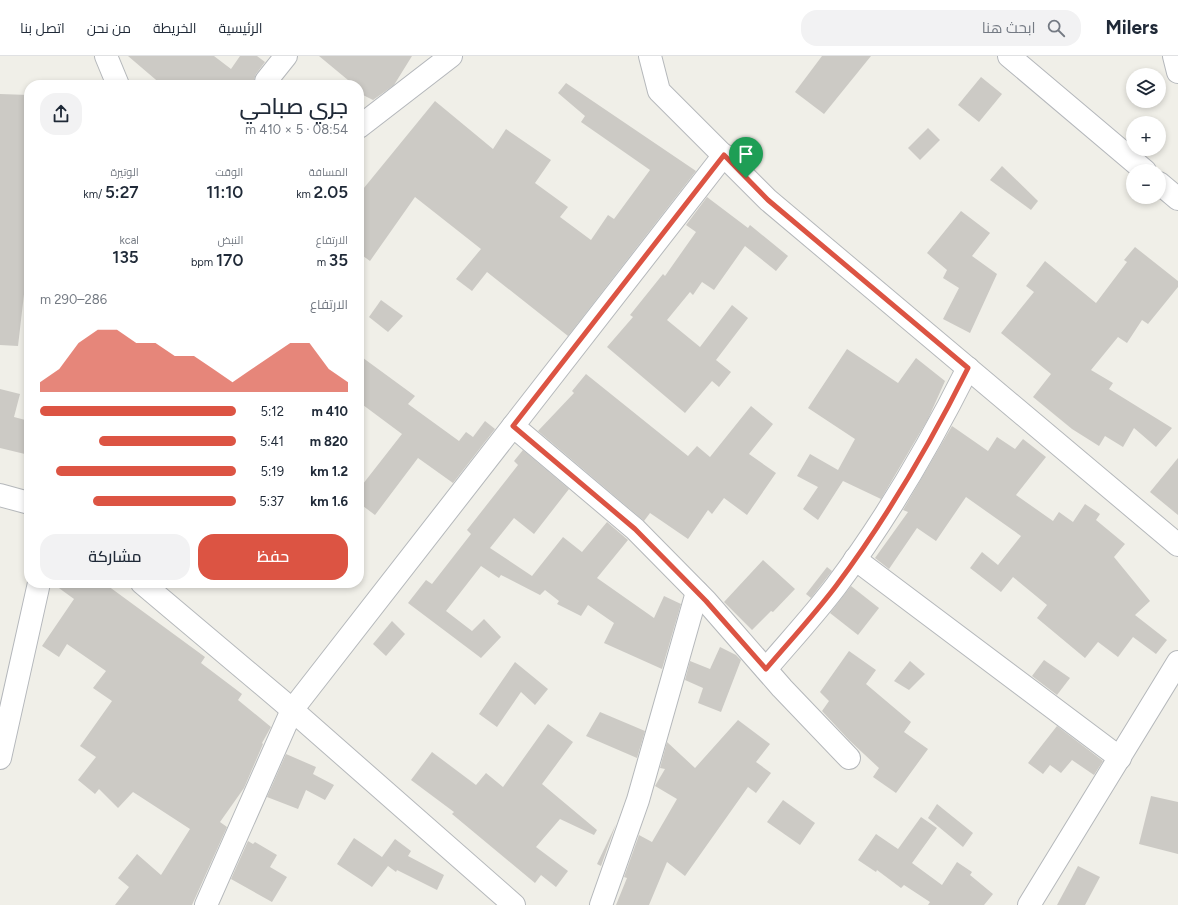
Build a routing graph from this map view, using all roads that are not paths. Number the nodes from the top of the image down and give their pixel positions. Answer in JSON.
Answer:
{"nodes":[{"id":1,"x":106,"y":56,"type":"edge"},
{"id":2,"x":286,"y":56,"type":"edge"},
{"id":3,"x":451,"y":56,"type":"edge"},
{"id":4,"x":650,"y":56,"type":"edge"},
{"id":5,"x":1009,"y":56,"type":"edge"},
{"id":6,"x":1174,"y":56,"type":"edge"},
{"id":7,"x":1178,"y":72,"type":"edge"},
{"id":8,"x":116,"y":80,"type":"edge"},
{"id":9,"x":267,"y":80,"type":"edge"},
{"id":10,"x":364,"y":123,"type":"edge"},
{"id":11,"x":724,"y":155,"type":"junction"},
{"id":12,"x":1137,"y":164,"type":"edge"},
{"id":13,"x":1166,"y":189,"type":"edge"},
{"id":14,"x":1178,"y":199,"type":"edge"},
{"id":15,"x":968,"y":368,"type":"junction"},
{"id":16,"x":513,"y":426,"type":"junction"},
{"id":17,"x":0,"y":495,"type":"edge"},
{"id":18,"x":24,"y":502,"type":"edge"},
{"id":19,"x":1178,"y":545,"type":"edge"},
{"id":20,"x":855,"y":559,"type":"junction"},
{"id":21,"x":38,"y":588,"type":"edge"},
{"id":22,"x":148,"y":588,"type":"edge"},
{"id":23,"x":697,"y":592,"type":"junction"},
{"id":24,"x":1178,"y":662,"type":"edge"},
{"id":25,"x":766,"y":669,"type":"junction"},
{"id":26,"x":292,"y":710,"type":"junction"},
{"id":27,"x":0,"y":758,"type":"edge"},
{"id":28,"x":849,"y":758,"type":"dead end"},
{"id":29,"x":1120,"y":758,"type":"junction"},
{"id":30,"x":206,"y":905,"type":"edge"},
{"id":31,"x":514,"y":905,"type":"edge"},
{"id":32,"x":601,"y":905,"type":"edge"},
{"id":33,"x":1029,"y":905,"type":"edge"}],
"edges":[{"from":1,"to":8,"type":"street"},
{"from":2,"to":9,"type":"street"},
{"from":3,"to":10,"type":"street"},
{"from":4,"to":11,"type":"street"},
{"from":5,"to":12,"type":"street"},
{"from":6,"to":7,"type":"street"},
{"from":11,"to":15,"type":"street"},
{"from":11,"to":16,"type":"street"},
{"from":13,"to":14,"type":"street"},
{"from":15,"to":19,"type":"street"},
{"from":15,"to":20,"type":"street"},
{"from":16,"to":23,"type":"street"},
{"from":16,"to":26,"type":"street"},
{"from":17,"to":18,"type":"street"},
{"from":20,"to":25,"type":"street"},
{"from":20,"to":29,"type":"street"},
{"from":21,"to":27,"type":"street"},
{"from":22,"to":26,"type":"street"},
{"from":23,"to":25,"type":"street"},
{"from":23,"to":32,"type":"street"},
{"from":24,"to":29,"type":"street"},
{"from":25,"to":28,"type":"street"},
{"from":26,"to":30,"type":"street"},
{"from":26,"to":31,"type":"street"},
{"from":29,"to":33,"type":"street"}]}
